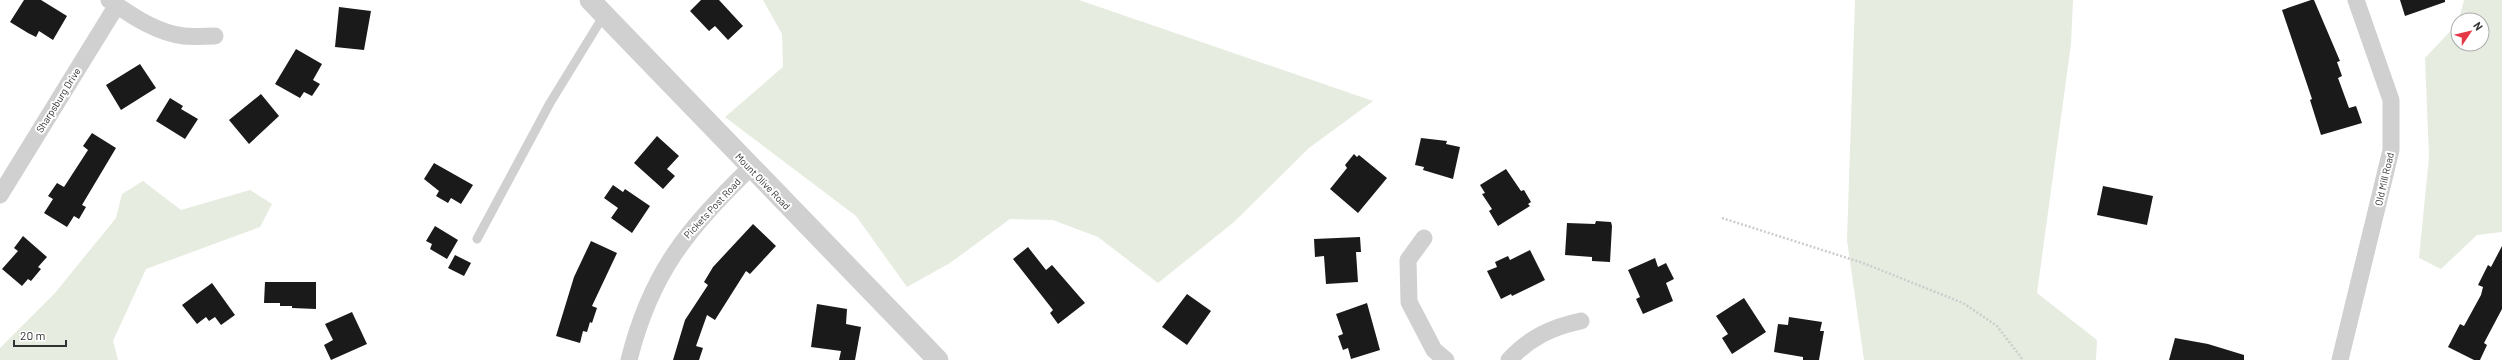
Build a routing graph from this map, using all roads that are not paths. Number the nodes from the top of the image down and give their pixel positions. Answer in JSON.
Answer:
{"nodes":[{"id":1,"x":590,"y":0,"type":"edge"},
{"id":2,"x":2356,"y":0,"type":"edge"},
{"id":3,"x":113,"y":2,"type":"edge"},
{"id":4,"x":604,"y":15,"type":"junction"},
{"id":5,"x":215,"y":36,"type":"dead end"},
{"id":6,"x":750,"y":168,"type":"junction"},
{"id":7,"x":0,"y":193,"type":"edge"},
{"id":8,"x":1424,"y":238,"type":"dead end"},
{"id":9,"x":477,"y":239,"type":"dead end"},
{"id":10,"x":1581,"y":321,"type":"dead end"},
{"id":11,"x":629,"y":360,"type":"edge"},
{"id":12,"x":938,"y":360,"type":"edge"},
{"id":13,"x":1446,"y":360,"type":"edge"},
{"id":14,"x":1509,"y":360,"type":"edge"},
{"id":15,"x":2340,"y":360,"type":"edge"}],
"edges":[{"from":1,"to":4,"type":"street","name":"Mount Olive Road"},
{"from":2,"to":15,"type":"street","name":"Old Mill Road"},
{"from":3,"to":5,"type":"street"},
{"from":3,"to":7,"type":"street","name":"Sharpsburg Drive"},
{"from":4,"to":6,"type":"street","name":"Mount Olive Road"},
{"from":4,"to":9,"type":"lane"},
{"from":6,"to":11,"type":"street","name":"Pickets Post Road"},
{"from":6,"to":12,"type":"street","name":"Mount Olive Road"},
{"from":8,"to":13,"type":"street"},
{"from":10,"to":14,"type":"street"}]}
